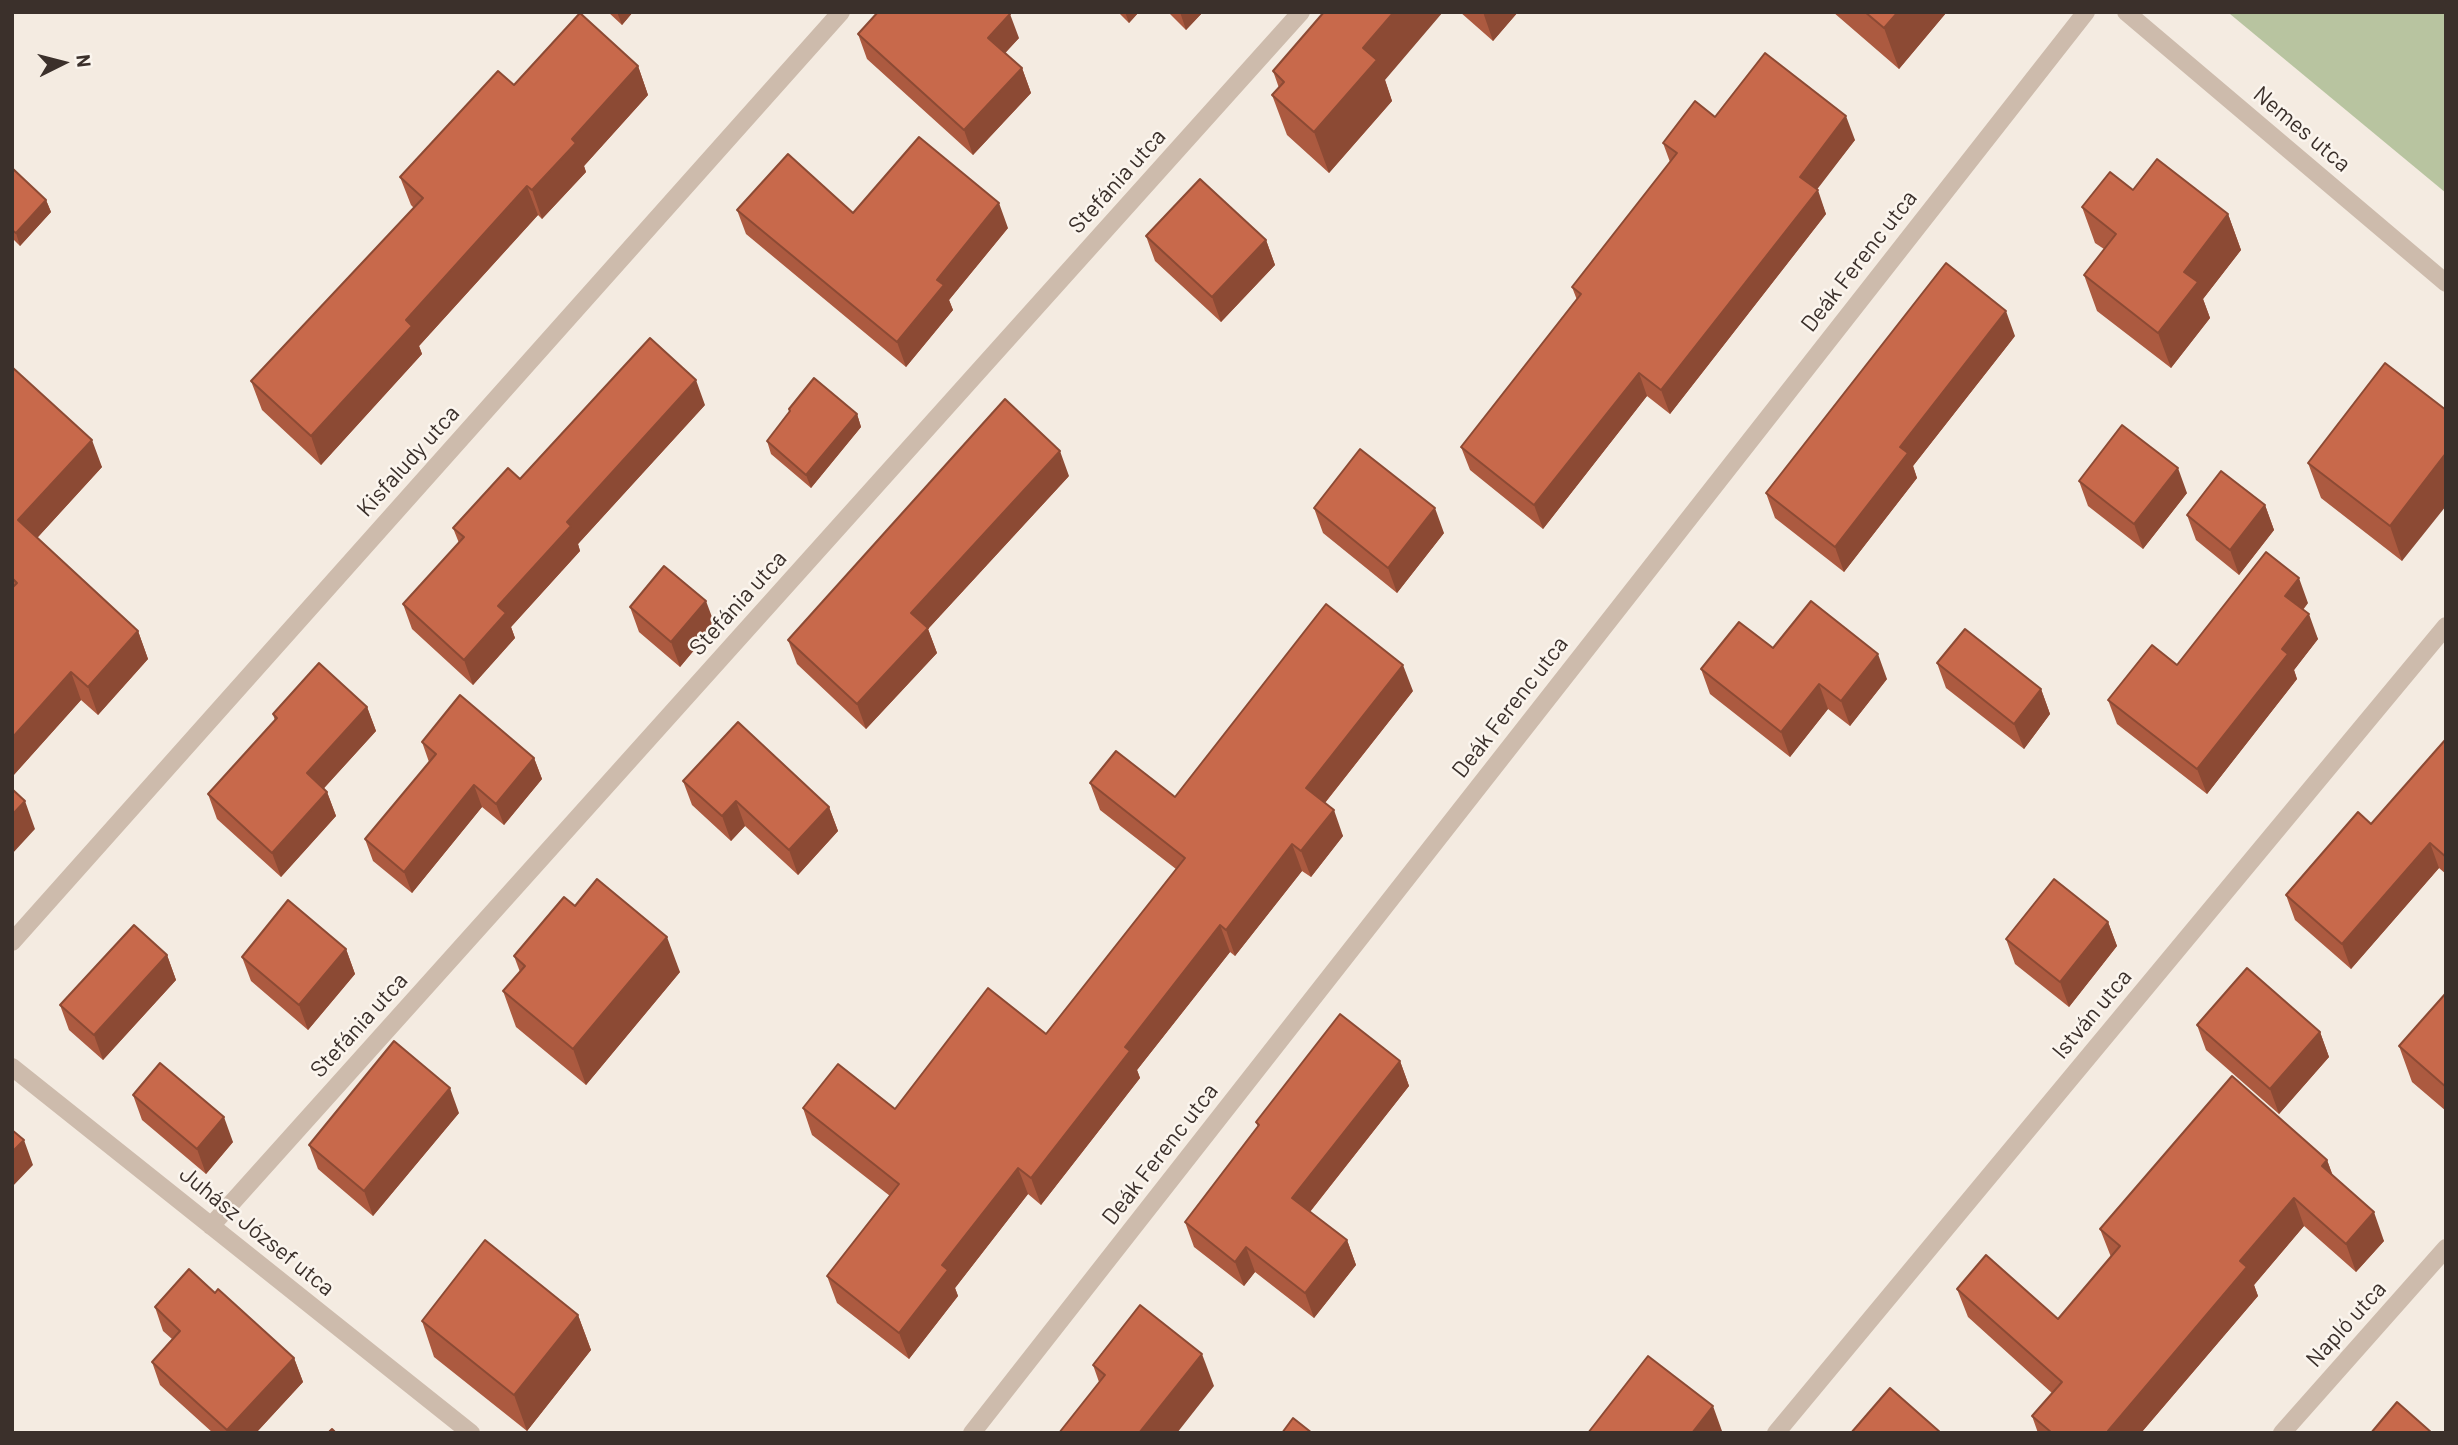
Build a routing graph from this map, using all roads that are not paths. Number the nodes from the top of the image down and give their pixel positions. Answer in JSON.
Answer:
{"nodes":[{"id":1,"x":841,"y":12,"type":"edge"},
{"id":2,"x":1301,"y":12,"type":"edge"},
{"id":3,"x":2086,"y":12,"type":"edge"},
{"id":4,"x":2126,"y":12,"type":"edge"},
{"id":5,"x":2446,"y":283,"type":"edge"},
{"id":6,"x":2446,"y":626,"type":"edge"},
{"id":7,"x":12,"y":942,"type":"edge"},
{"id":8,"x":12,"y":1067,"type":"edge"},
{"id":9,"x":211,"y":1226,"type":"junction"},
{"id":10,"x":2446,"y":1248,"type":"edge"},
{"id":11,"x":471,"y":1433,"type":"edge"},
{"id":12,"x":972,"y":1433,"type":"edge"},
{"id":13,"x":1776,"y":1433,"type":"edge"},
{"id":14,"x":2282,"y":1433,"type":"edge"}],
"edges":[{"from":1,"to":7,"type":"street","name":"Kisfaludy utca"},
{"from":2,"to":9,"type":"street","name":"Stefánia utca"},
{"from":3,"to":12,"type":"street","name":"Deák Ferenc utca"},
{"from":4,"to":5,"type":"street","name":"Nemes utca"},
{"from":6,"to":13,"type":"street","name":"István utca"},
{"from":8,"to":9,"type":"street","name":"Juhász József utca"},
{"from":9,"to":11,"type":"street","name":"Juhász József utca"},
{"from":10,"to":14,"type":"street","name":"Napló utca"}]}
